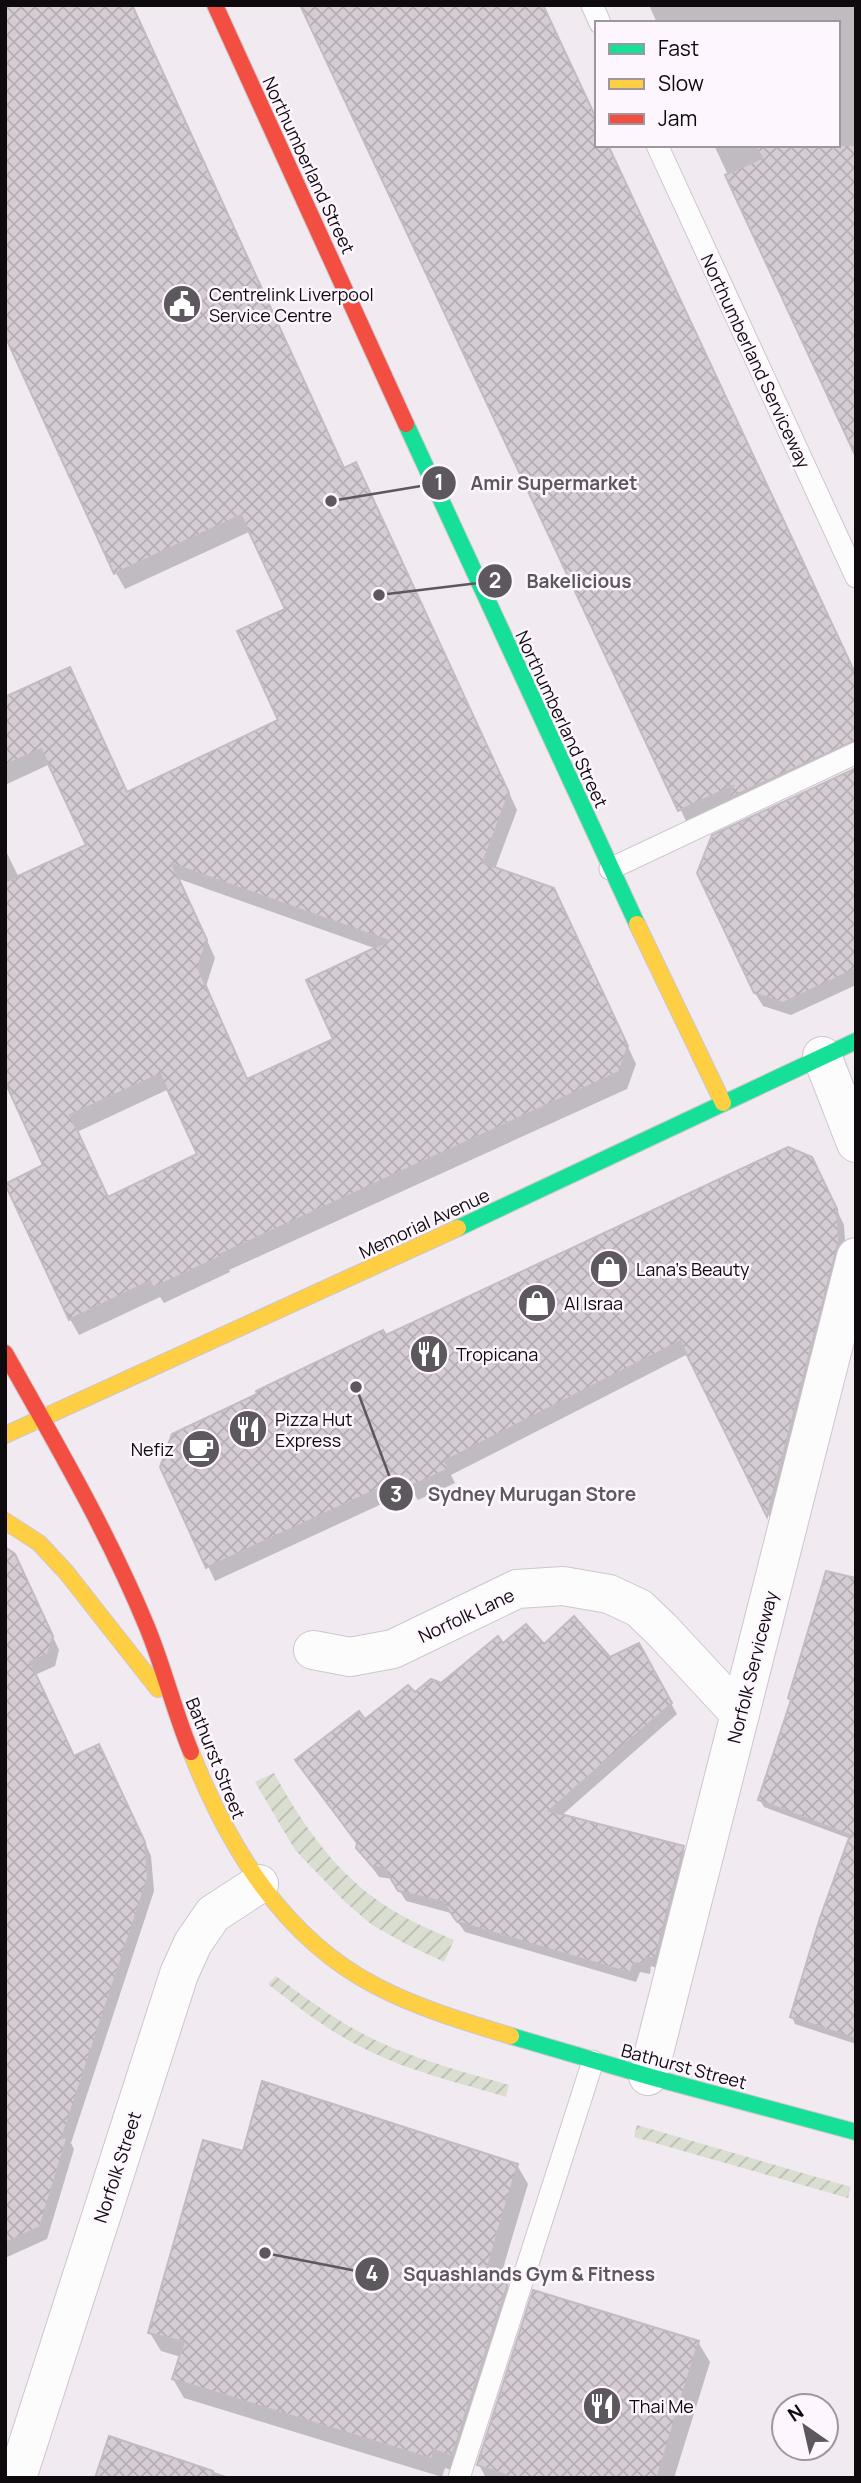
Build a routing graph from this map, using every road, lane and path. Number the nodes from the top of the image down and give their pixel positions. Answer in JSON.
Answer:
{"nodes":[{"id":1,"x":215,"y":5,"type":"edge"},
{"id":2,"x":592,"y":5,"type":"edge"},
{"id":3,"x":599,"y":21,"type":"edge"},
{"id":4,"x":658,"y":147,"type":"edge"},
{"id":5,"x":856,"y":577,"type":"edge"},
{"id":6,"x":856,"y":753,"type":"edge"},
{"id":7,"x":610,"y":869,"type":"junction"},
{"id":8,"x":839,"y":1049,"type":"edge"},
{"id":9,"x":723,"y":1103,"type":"junction"},
{"id":10,"x":856,"y":1143,"type":"edge"},
{"id":11,"x":856,"y":1256,"type":"edge"},
{"id":12,"x":5,"y":1353,"type":"edge"},
{"id":13,"x":42,"y":1419,"type":"junction"},
{"id":14,"x":5,"y":1435,"type":"edge"},
{"id":15,"x":5,"y":1521,"type":"edge"},
{"id":16,"x":313,"y":1650,"type":"dead end"},
{"id":17,"x":175,"y":1709,"type":"junction"},
{"id":18,"x":740,"y":1714,"type":"junction"},
{"id":19,"x":259,"y":1884,"type":"junction"},
{"id":20,"x":593,"y":2061,"type":"junction"},
{"id":21,"x":648,"y":2076,"type":"junction"},
{"id":22,"x":856,"y":2132,"type":"edge"},
{"id":23,"x":17,"y":2478,"type":"edge"},
{"id":24,"x":459,"y":2478,"type":"edge"}],
"edges":[{"from":1,"to":7,"type":"street","name":"Northumberland Street"},
{"from":2,"to":3,"type":"lane"},
{"from":4,"to":5,"type":"lane","name":"Northumberland Serviceway"},
{"from":6,"to":7,"type":"lane"},
{"from":7,"to":9,"type":"street","name":"Northumberland Street"},
{"from":8,"to":9,"type":"street","name":"Memorial Avenue"},
{"from":8,"to":10,"type":"street"},
{"from":9,"to":13,"type":"street","name":"Memorial Avenue"},
{"from":11,"to":18,"type":"street","name":"Norfolk Serviceway"},
{"from":12,"to":13,"type":"street","name":"Bathurst Street"},
{"from":13,"to":14,"type":"street","name":"Memorial Avenue"},
{"from":13,"to":17,"type":"street","name":"Bathurst Street"},
{"from":15,"to":17,"type":"street"},
{"from":16,"to":18,"type":"street","name":"Norfolk Lane"},
{"from":17,"to":19,"type":"street","name":"Bathurst Street"},
{"from":18,"to":21,"type":"street","name":"Norfolk Serviceway"},
{"from":19,"to":20,"type":"street","name":"Bathurst Street"},
{"from":19,"to":23,"type":"street","name":"Norfolk Street"},
{"from":20,"to":21,"type":"street","name":"Bathurst Street"},
{"from":20,"to":24,"type":"lane"},
{"from":21,"to":22,"type":"street","name":"Bathurst Street"}]}
